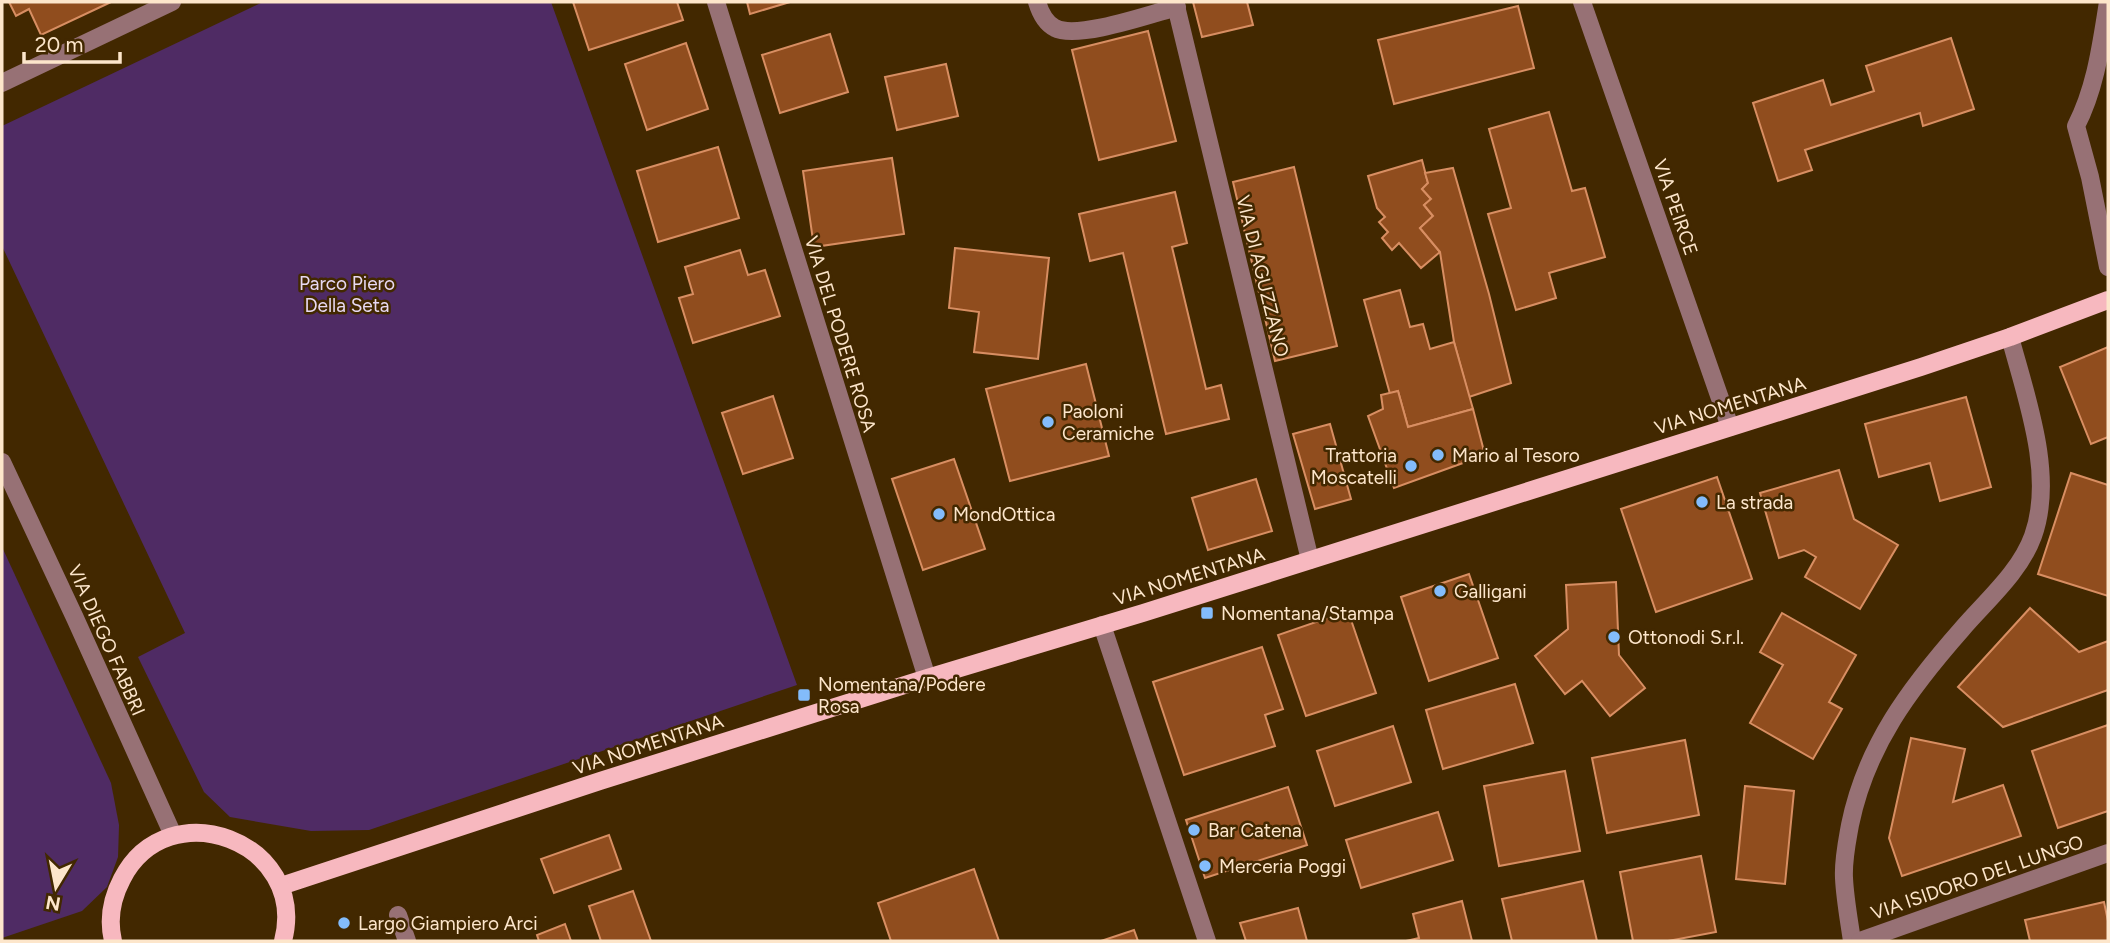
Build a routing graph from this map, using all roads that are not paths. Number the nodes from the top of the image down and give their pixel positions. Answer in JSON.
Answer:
{"nodes":[{"id":1,"x":172,"y":2,"type":"edge"},
{"id":2,"x":716,"y":2,"type":"edge"},
{"id":3,"x":1037,"y":2,"type":"edge"},
{"id":4,"x":1582,"y":2,"type":"edge"},
{"id":5,"x":2108,"y":2,"type":"edge"},
{"id":6,"x":1176,"y":4,"type":"edge"},
{"id":7,"x":2,"y":83,"type":"edge"},
{"id":8,"x":2108,"y":267,"type":"edge"},
{"id":9,"x":2108,"y":300,"type":"edge"},
{"id":10,"x":2010,"y":337,"type":"junction"},
{"id":11,"x":1730,"y":427,"type":"junction"},
{"id":12,"x":2,"y":462,"type":"edge"},
{"id":13,"x":1310,"y":559,"type":"junction"},
{"id":14,"x":1101,"y":625,"type":"junction"},
{"id":15,"x":927,"y":678,"type":"junction"},
{"id":16,"x":173,"y":835,"type":"junction"},
{"id":17,"x":2108,"y":853,"type":"edge"},
{"id":18,"x":281,"y":886,"type":"junction"},
{"id":19,"x":398,"y":915,"type":"dead end"},
{"id":20,"x":111,"y":941,"type":"edge"},
{"id":21,"x":283,"y":941,"type":"edge"},
{"id":22,"x":407,"y":941,"type":"edge"},
{"id":23,"x":1207,"y":941,"type":"edge"},
{"id":24,"x":1852,"y":941,"type":"edge"},
{"id":25,"x":1860,"y":941,"type":"edge"}],
"edges":[{"from":1,"to":7,"type":"street"},
{"from":2,"to":15,"type":"street","name":"VIA DEL PODERE ROSA"},
{"from":3,"to":6,"type":"street"},
{"from":4,"to":11,"type":"street","name":"VIA PEIRCE"},
{"from":5,"to":8,"type":"street"},
{"from":6,"to":13,"type":"street","name":"VIA DI AGUZZANO"},
{"from":9,"to":10,"type":"main road","name":"VIA NOMENTANA"},
{"from":10,"to":11,"type":"main road","name":"VIA NOMENTANA"},
{"from":10,"to":24,"type":"street"},
{"from":11,"to":13,"type":"main road","name":"VIA NOMENTANA"},
{"from":12,"to":16,"type":"street","name":"VIA DIEGO FABBRI"},
{"from":13,"to":14,"type":"main road","name":"VIA NOMENTANA"},
{"from":14,"to":15,"type":"main road","name":"VIA NOMENTANA"},
{"from":14,"to":23,"type":"street"},
{"from":15,"to":18,"type":"main road","name":"VIA NOMENTANA"},
{"from":16,"to":18,"type":"main road"},
{"from":16,"to":20,"type":"main road"},
{"from":17,"to":25,"type":"street","name":"VIA ISIDORO DEL LUNGO"},
{"from":18,"to":21,"type":"main road"},
{"from":19,"to":22,"type":"street"}]}
